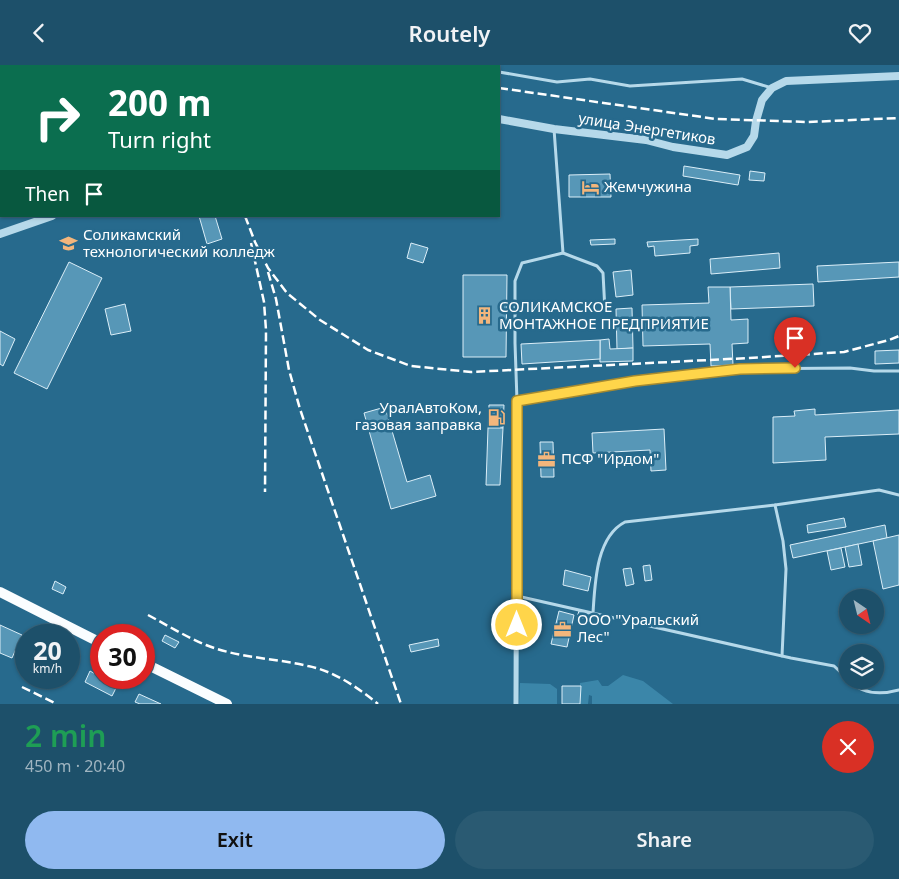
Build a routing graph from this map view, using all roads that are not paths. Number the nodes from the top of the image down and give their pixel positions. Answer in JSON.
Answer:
{"nodes":[{"id":1,"x":500,"y":72,"type":"edge"},
{"id":2,"x":899,"y":75,"type":"edge"},
{"id":3,"x":772,"y":88,"type":"junction"},
{"id":4,"x":500,"y":119,"type":"edge"},
{"id":5,"x":554,"y":129,"type":"junction"},
{"id":6,"x":49,"y":217,"type":"edge"},
{"id":7,"x":0,"y":234,"type":"edge"},
{"id":8,"x":563,"y":253,"type":"junction"},
{"id":9,"x":605,"y":311,"type":"dead end"},
{"id":10,"x":899,"y":371,"type":"edge"},
{"id":11,"x":517,"y":401,"type":"junction"},
{"id":12,"x":899,"y":495,"type":"edge"},
{"id":13,"x":774,"y":505,"type":"junction"},
{"id":14,"x":0,"y":593,"type":"edge"},
{"id":15,"x":517,"y":596,"type":"junction"},
{"id":16,"x":593,"y":613,"type":"junction"},
{"id":17,"x":90,"y":638,"type":"edge"},
{"id":18,"x":782,"y":656,"type":"junction"},
{"id":19,"x":155,"y":668,"type":"edge"},
{"id":20,"x":839,"y":671,"type":"edge"},
{"id":21,"x":863,"y":689,"type":"edge"},
{"id":22,"x":899,"y":690,"type":"edge"},
{"id":23,"x":227,"y":704,"type":"edge"},
{"id":24,"x":516,"y":704,"type":"edge"}],
"edges":[{"from":1,"to":3,"type":"lane"},
{"from":2,"to":3,"type":"street"},
{"from":3,"to":5,"type":"street","name":"улица Энергетиков"},
{"from":4,"to":5,"type":"street","name":"улица Энергетиков"},
{"from":5,"to":8,"type":"lane"},
{"from":6,"to":7,"type":"street"},
{"from":8,"to":9,"type":"lane"},
{"from":8,"to":11,"type":"lane"},
{"from":10,"to":11,"type":"lane"},
{"from":11,"to":15,"type":"street"},
{"from":12,"to":13,"type":"lane"},
{"from":13,"to":16,"type":"lane"},
{"from":13,"to":18,"type":"lane"},
{"from":14,"to":17,"type":"main road"},
{"from":15,"to":16,"type":"lane"},
{"from":15,"to":24,"type":"street"},
{"from":16,"to":18,"type":"lane"},
{"from":18,"to":20,"type":"lane"},
{"from":19,"to":23,"type":"main road"},
{"from":21,"to":22,"type":"lane"}]}
